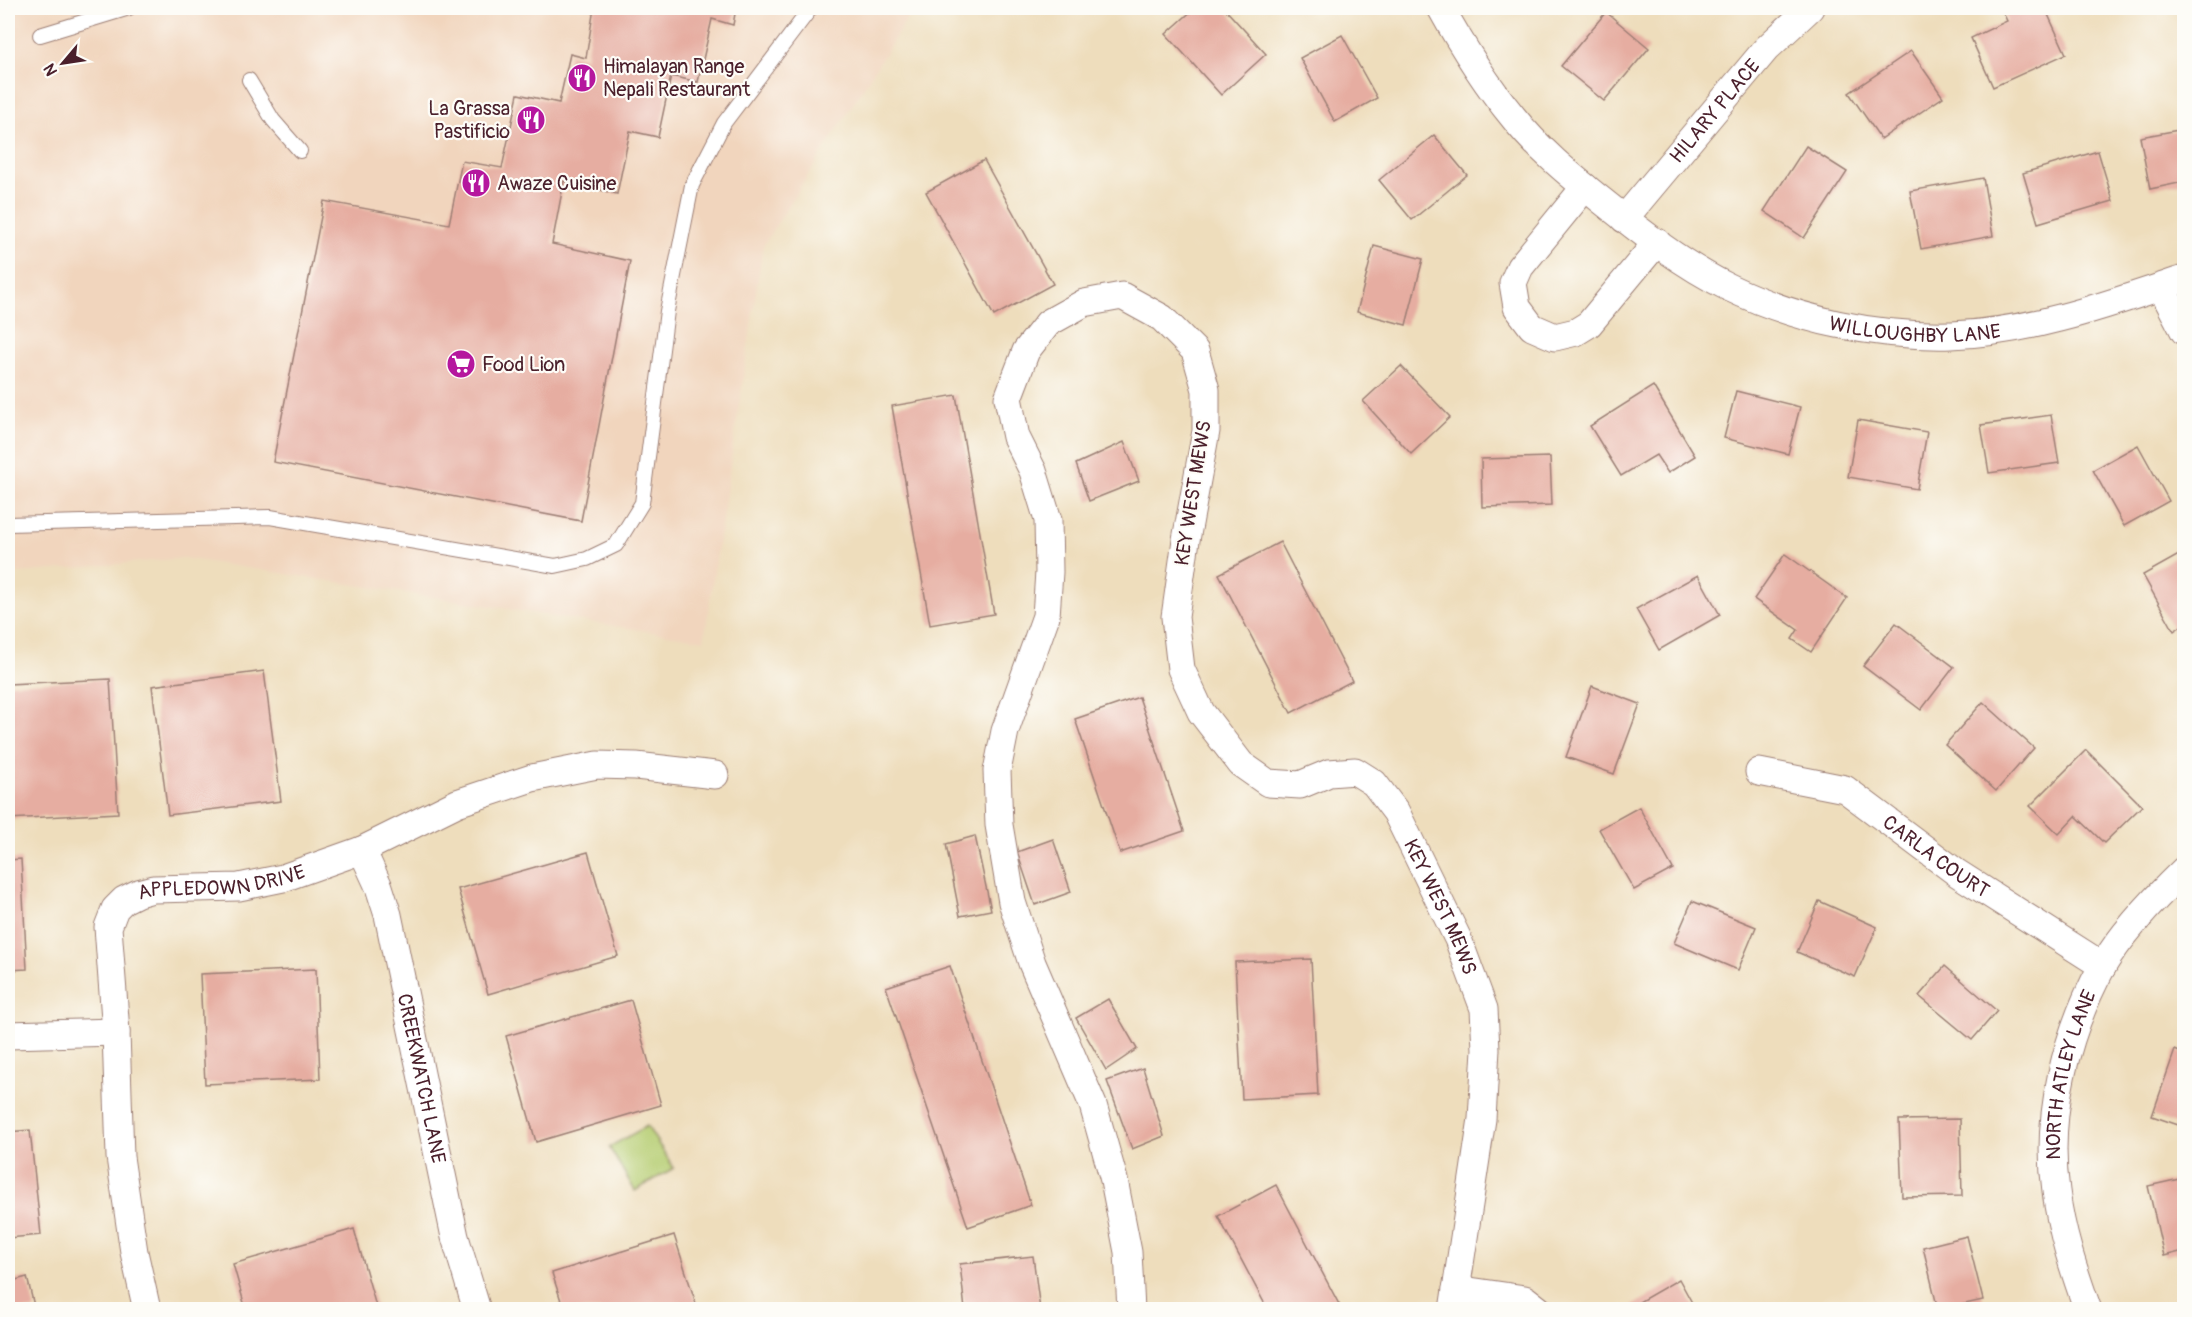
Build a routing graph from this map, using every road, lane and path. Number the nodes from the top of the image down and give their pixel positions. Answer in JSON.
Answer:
{"nodes":[{"id":1,"x":129,"y":8,"type":"edge"},
{"id":2,"x":811,"y":8,"type":"edge"},
{"id":3,"x":1441,"y":8,"type":"edge"},
{"id":4,"x":1810,"y":8,"type":"edge"},
{"id":5,"x":40,"y":34,"type":"dead end"},
{"id":6,"x":249,"y":80,"type":"dead end"},
{"id":7,"x":300,"y":151,"type":"dead end"},
{"id":8,"x":1585,"y":187,"type":"junction"},
{"id":9,"x":1624,"y":219,"type":"junction"},
{"id":10,"x":1657,"y":242,"type":"junction"},
{"id":11,"x":2173,"y":283,"type":"edge"},
{"id":12,"x":2184,"y":331,"type":"edge"},
{"id":13,"x":8,"y":524,"type":"edge"},
{"id":14,"x":1759,"y":772,"type":"dead end"},
{"id":15,"x":715,"y":775,"type":"dead end"},
{"id":16,"x":362,"y":850,"type":"junction"},
{"id":17,"x":2184,"y":870,"type":"edge"},
{"id":18,"x":2103,"y":966,"type":"junction"},
{"id":19,"x":116,"y":1032,"type":"junction"},
{"id":20,"x":8,"y":1035,"type":"edge"},
{"id":21,"x":1454,"y":1299,"type":"edge"},
{"id":22,"x":147,"y":1310,"type":"edge"},
{"id":23,"x":477,"y":1310,"type":"edge"},
{"id":24,"x":1131,"y":1310,"type":"edge"},
{"id":25,"x":1539,"y":1310,"type":"edge"},
{"id":26,"x":2088,"y":1310,"type":"edge"}],
"edges":[{"from":1,"to":5,"type":"lane"},
{"from":2,"to":13,"type":"lane"},
{"from":3,"to":8,"type":"street","name":"WILLOUGHBY LANE"},
{"from":4,"to":9,"type":"street","name":"HILARY PLACE"},
{"from":6,"to":7,"type":"lane"},
{"from":8,"to":9,"type":"street","name":"WILLOUGHBY LANE"},
{"from":8,"to":10,"type":"street"},
{"from":9,"to":10,"type":"street","name":"WILLOUGHBY LANE"},
{"from":10,"to":11,"type":"street","name":"WILLOUGHBY LANE"},
{"from":11,"to":12,"type":"street"},
{"from":14,"to":18,"type":"street","name":"CARLA COURT"},
{"from":15,"to":16,"type":"street","name":"APPLEDOWN DRIVE"},
{"from":16,"to":19,"type":"street","name":"APPLEDOWN DRIVE"},
{"from":16,"to":23,"type":"street","name":"CREEKWATCH LANE"},
{"from":17,"to":18,"type":"street","name":"NORTH ATLEY LANE"},
{"from":18,"to":26,"type":"street","name":"NORTH ATLEY LANE"},
{"from":19,"to":20,"type":"street"},
{"from":19,"to":22,"type":"street","name":"APPLEDOWN DRIVE"},
{"from":21,"to":24,"type":"street","name":"KEY WEST MEWS"},
{"from":21,"to":25,"type":"street"}]}
